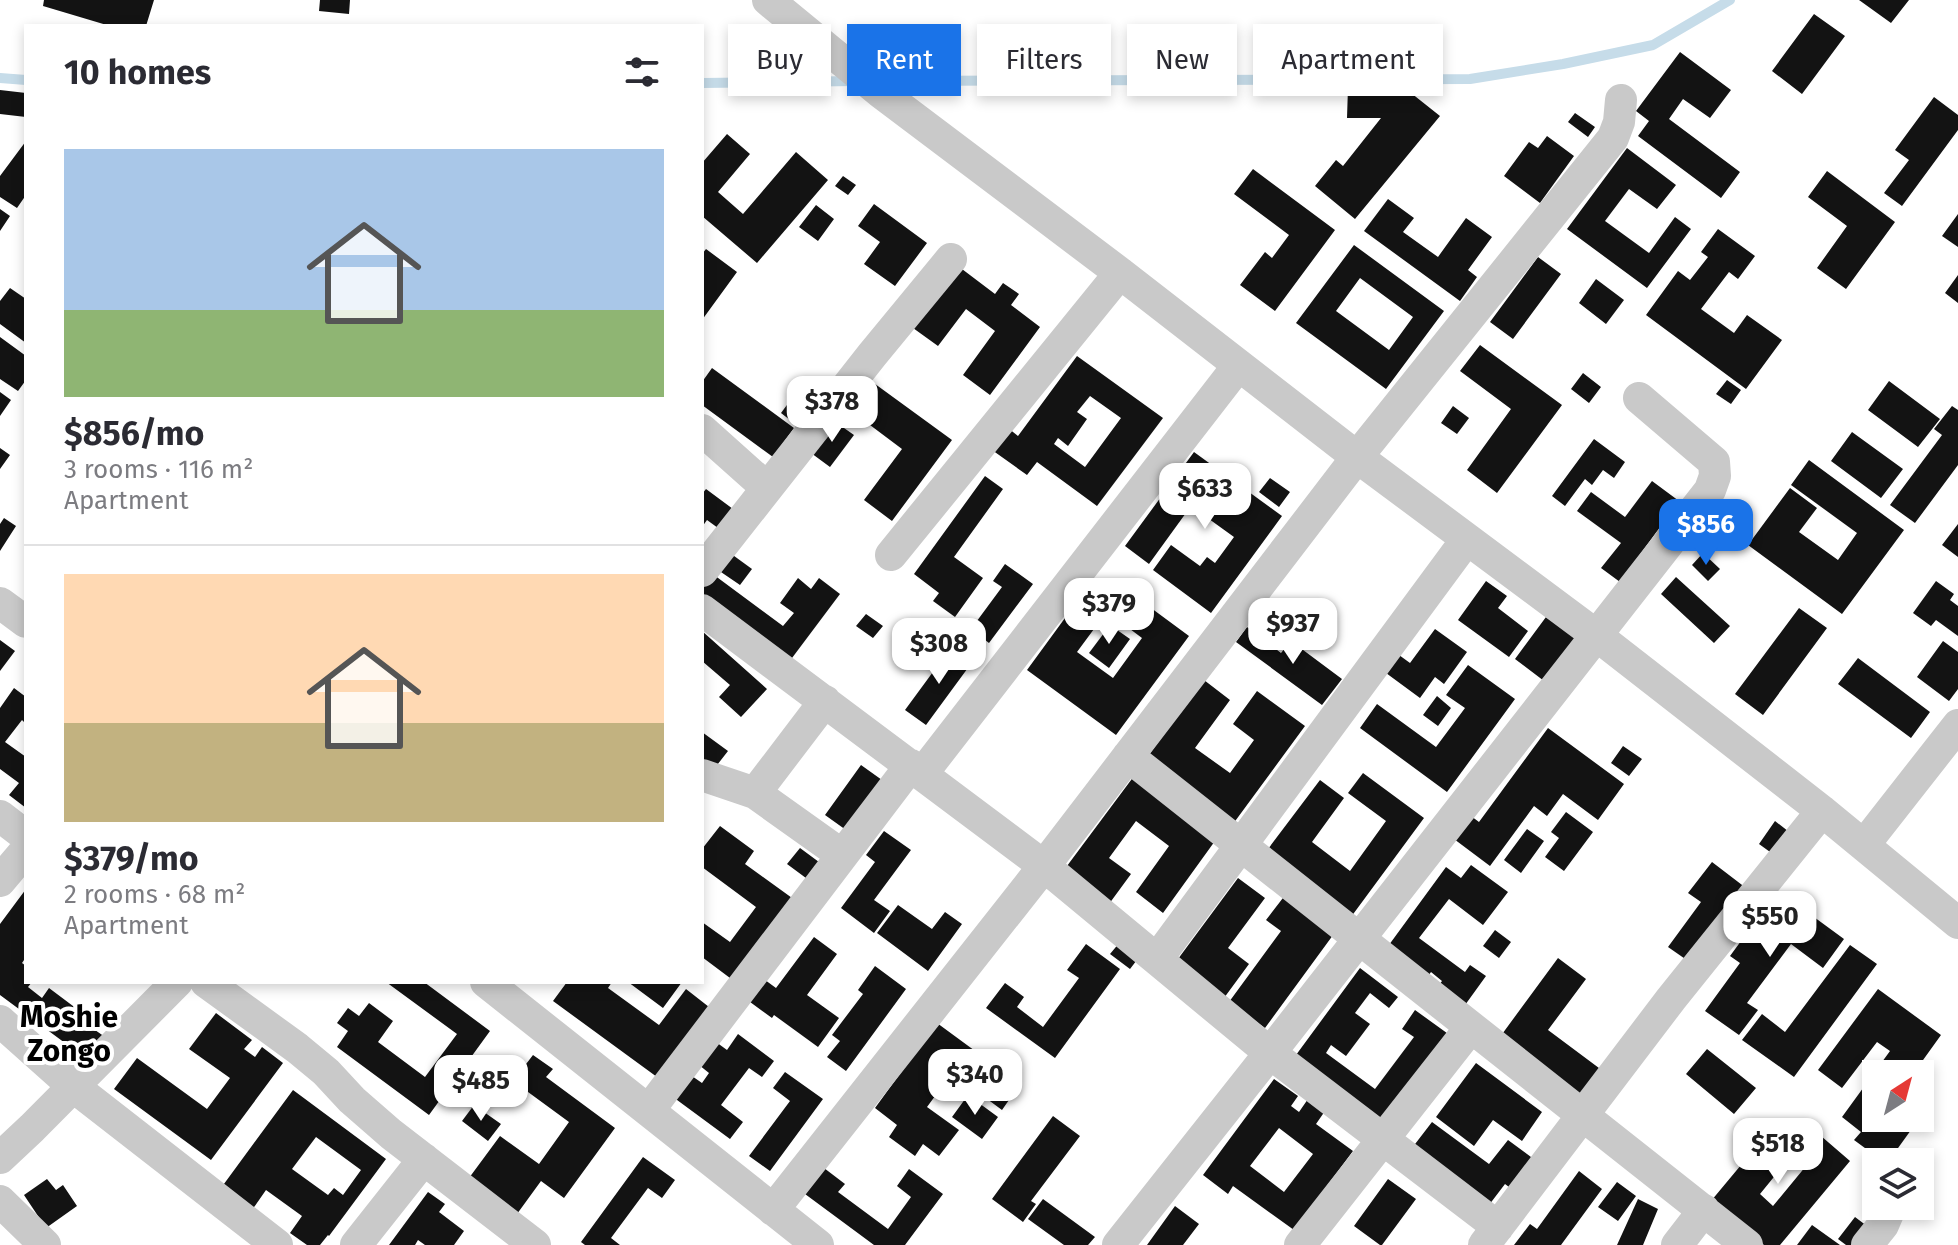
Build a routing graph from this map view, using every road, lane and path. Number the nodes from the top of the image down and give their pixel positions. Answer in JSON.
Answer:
{"nodes":[{"id":1,"x":768,"y":0,"type":"edge"},
{"id":2,"x":1621,"y":100,"type":"dead end"},
{"id":3,"x":951,"y":259,"type":"dead end"},
{"id":4,"x":1120,"y":273,"type":"junction"},
{"id":5,"x":1238,"y":366,"type":"junction"},
{"id":6,"x":1639,"y":398,"type":"dead end"},
{"id":7,"x":704,"y":432,"type":"edge"},
{"id":8,"x":1357,"y":457,"type":"junction"},
{"id":9,"x":767,"y":488,"type":"junction"},
{"id":10,"x":1467,"y":539,"type":"junction"},
{"id":11,"x":891,"y":555,"type":"dead end"},
{"id":12,"x":704,"y":568,"type":"edge"},
{"id":13,"x":0,"y":603,"type":"edge"},
{"id":14,"x":704,"y":611,"type":"edge"},
{"id":15,"x":24,"y":621,"type":"edge"},
{"id":16,"x":1596,"y":635,"type":"junction"},
{"id":17,"x":825,"y":701,"type":"junction"},
{"id":18,"x":1958,"y":725,"type":"edge"},
{"id":19,"x":1128,"y":756,"type":"junction"},
{"id":20,"x":917,"y":769,"type":"junction"},
{"id":21,"x":704,"y":776,"type":"edge"},
{"id":22,"x":755,"y":793,"type":"junction"},
{"id":23,"x":1822,"y":811,"type":"junction"},
{"id":24,"x":0,"y":816,"type":"edge"},
{"id":25,"x":24,"y":834,"type":"edge"},
{"id":26,"x":1242,"y":845,"type":"junction"},
{"id":27,"x":1864,"y":845,"type":"junction"},
{"id":28,"x":24,"y":852,"type":"edge"},
{"id":29,"x":842,"y":855,"type":"junction"},
{"id":30,"x":1044,"y":866,"type":"junction"},
{"id":31,"x":0,"y":881,"type":"edge"},
{"id":32,"x":1958,"y":923,"type":"edge"},
{"id":33,"x":1360,"y":939,"type":"junction"},
{"id":34,"x":1157,"y":959,"type":"junction"},
{"id":35,"x":175,"y":984,"type":"edge"},
{"id":36,"x":209,"y":984,"type":"edge"},
{"id":37,"x":489,"y":984,"type":"edge"},
{"id":38,"x":0,"y":1021,"type":"edge"},
{"id":39,"x":1471,"y":1027,"type":"junction"},
{"id":40,"x":1270,"y":1053,"type":"junction"},
{"id":41,"x":74,"y":1087,"type":"junction"},
{"id":42,"x":649,"y":1110,"type":"junction"},
{"id":43,"x":1583,"y":1116,"type":"junction"},
{"id":44,"x":1382,"y":1138,"type":"junction"},
{"id":45,"x":0,"y":1158,"type":"edge"},
{"id":46,"x":424,"y":1159,"type":"junction"},
{"id":47,"x":0,"y":1201,"type":"edge"},
{"id":48,"x":773,"y":1210,"type":"junction"},
{"id":49,"x":1704,"y":1210,"type":"junction"},
{"id":50,"x":1885,"y":1220,"type":"edge"},
{"id":51,"x":1491,"y":1236,"type":"edge"},
{"id":52,"x":45,"y":1245,"type":"edge"},
{"id":53,"x":277,"y":1245,"type":"edge"},
{"id":54,"x":356,"y":1245,"type":"edge"},
{"id":55,"x":535,"y":1245,"type":"edge"},
{"id":56,"x":818,"y":1245,"type":"edge"},
{"id":57,"x":1118,"y":1245,"type":"edge"},
{"id":58,"x":1300,"y":1245,"type":"edge"},
{"id":59,"x":1677,"y":1245,"type":"edge"},
{"id":60,"x":1747,"y":1245,"type":"edge"},
{"id":61,"x":1867,"y":1245,"type":"edge"}],
"edges":[{"from":1,"to":4,"type":"street"},
{"from":2,"to":8,"type":"street"},
{"from":3,"to":9,"type":"street"},
{"from":4,"to":5,"type":"street"},
{"from":4,"to":11,"type":"street"},
{"from":5,"to":8,"type":"street"},
{"from":5,"to":20,"type":"street"},
{"from":6,"to":16,"type":"street"},
{"from":7,"to":9,"type":"street"},
{"from":8,"to":10,"type":"street"},
{"from":8,"to":19,"type":"street"},
{"from":9,"to":12,"type":"street"},
{"from":10,"to":16,"type":"street"},
{"from":10,"to":26,"type":"street"},
{"from":13,"to":15,"type":"street"},
{"from":14,"to":17,"type":"street"},
{"from":16,"to":23,"type":"street"},
{"from":16,"to":33,"type":"street"},
{"from":17,"to":20,"type":"street"},
{"from":17,"to":22,"type":"street"},
{"from":18,"to":27,"type":"street"},
{"from":19,"to":26,"type":"street"},
{"from":19,"to":30,"type":"street"},
{"from":20,"to":29,"type":"street"},
{"from":20,"to":30,"type":"street"},
{"from":21,"to":22,"type":"street"},
{"from":22,"to":29,"type":"street"},
{"from":23,"to":27,"type":"street"},
{"from":23,"to":43,"type":"street"},
{"from":24,"to":25,"type":"street"},
{"from":26,"to":33,"type":"street"},
{"from":26,"to":34,"type":"street"},
{"from":27,"to":32,"type":"street"},
{"from":28,"to":31,"type":"street"},
{"from":29,"to":42,"type":"street"},
{"from":30,"to":34,"type":"street"},
{"from":30,"to":48,"type":"street"},
{"from":33,"to":39,"type":"street"},
{"from":33,"to":40,"type":"street"},
{"from":34,"to":40,"type":"street"},
{"from":35,"to":41,"type":"street"},
{"from":36,"to":46,"type":"street"},
{"from":37,"to":42,"type":"street"},
{"from":38,"to":41,"type":"street"},
{"from":39,"to":43,"type":"street"},
{"from":39,"to":44,"type":"street"},
{"from":40,"to":44,"type":"street"},
{"from":40,"to":57,"type":"street"},
{"from":41,"to":45,"type":"street"},
{"from":41,"to":53,"type":"street"},
{"from":42,"to":48,"type":"street"},
{"from":43,"to":49,"type":"street"},
{"from":43,"to":51,"type":"street"},
{"from":44,"to":51,"type":"street"},
{"from":44,"to":58,"type":"street"},
{"from":46,"to":54,"type":"street"},
{"from":46,"to":55,"type":"street"},
{"from":47,"to":52,"type":"street"},
{"from":48,"to":56,"type":"street"},
{"from":49,"to":59,"type":"street"},
{"from":49,"to":60,"type":"street"},
{"from":50,"to":61,"type":"street"}]}
